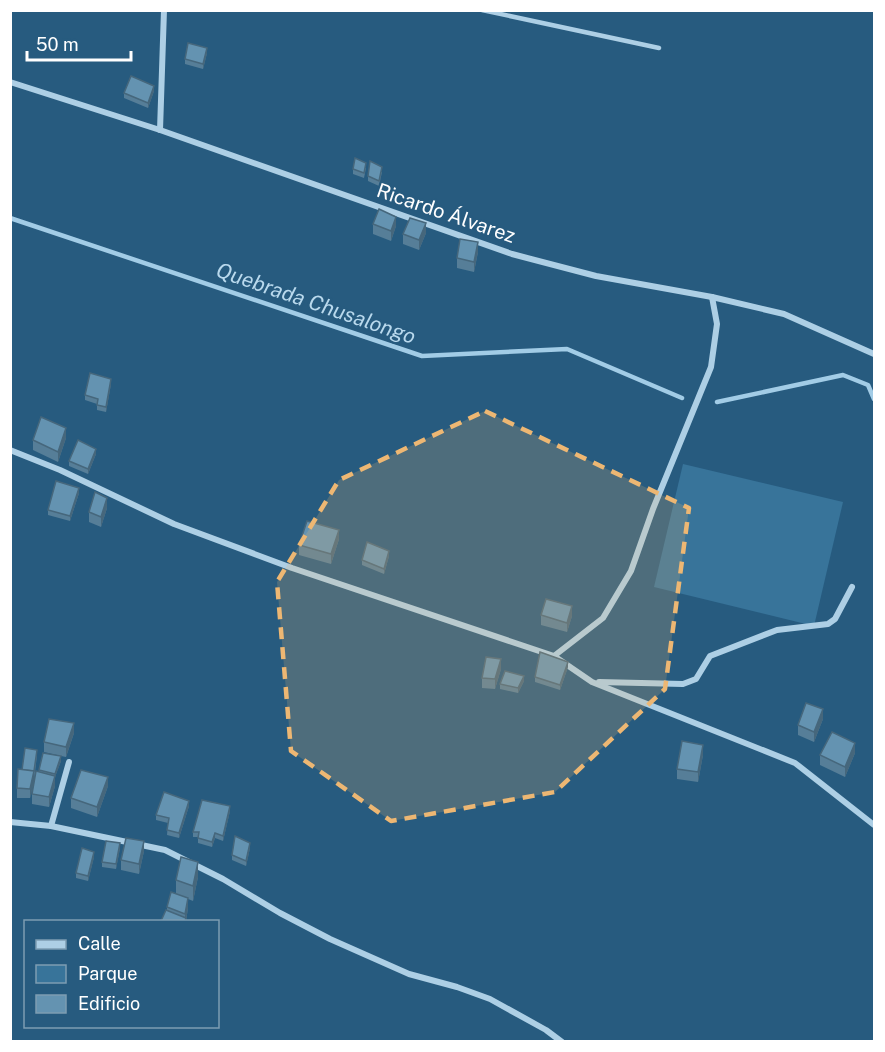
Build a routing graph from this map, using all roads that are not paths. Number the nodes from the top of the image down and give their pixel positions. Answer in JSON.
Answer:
{"nodes":[{"id":1,"x":164,"y":10,"type":"edge"},
{"id":2,"x":482,"y":10,"type":"edge"},
{"id":3,"x":659,"y":48,"type":"dead end"},
{"id":4,"x":10,"y":82,"type":"edge"},
{"id":5,"x":160,"y":130,"type":"junction"},
{"id":6,"x":712,"y":297,"type":"junction"},
{"id":7,"x":874,"y":354,"type":"edge"},
{"id":8,"x":10,"y":450,"type":"edge"},
{"id":9,"x":852,"y":587,"type":"dead end"},
{"id":10,"x":554,"y":656,"type":"junction"},
{"id":11,"x":592,"y":682,"type":"junction"},
{"id":12,"x":69,"y":762,"type":"dead end"},
{"id":13,"x":10,"y":822,"type":"edge"},
{"id":14,"x":874,"y":825,"type":"edge"},
{"id":15,"x":51,"y":826,"type":"junction"},
{"id":16,"x":562,"y":1041,"type":"edge"}],
"edges":[{"from":1,"to":5,"type":"street"},
{"from":2,"to":3,"type":"lane"},
{"from":4,"to":5,"type":"street","name":"Ricardo Álvarez"},
{"from":5,"to":6,"type":"street","name":"Ricardo Álvarez"},
{"from":6,"to":7,"type":"street","name":"Ricardo Álvarez"},
{"from":6,"to":10,"type":"street"},
{"from":8,"to":10,"type":"street"},
{"from":9,"to":11,"type":"street"},
{"from":10,"to":11,"type":"street"},
{"from":11,"to":14,"type":"street"},
{"from":12,"to":15,"type":"street"},
{"from":13,"to":15,"type":"street"},
{"from":15,"to":16,"type":"street"}]}
